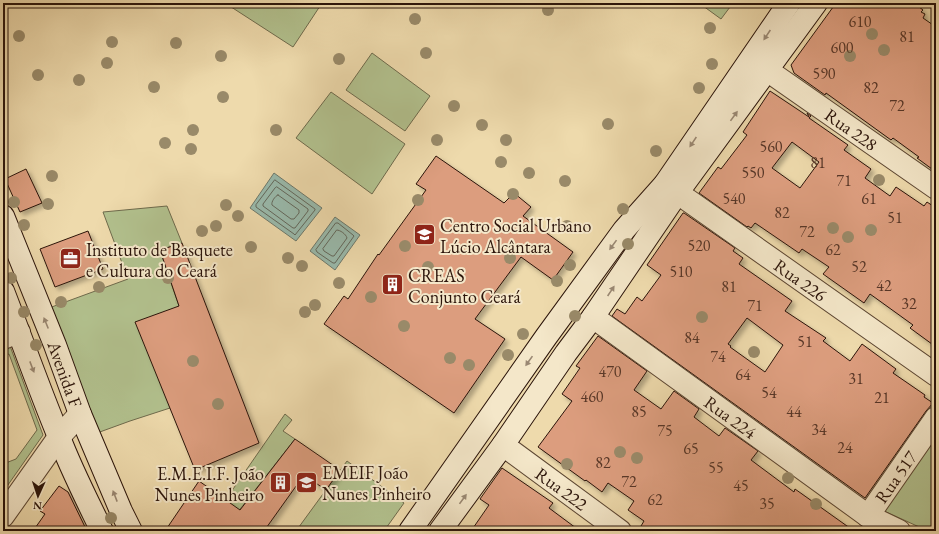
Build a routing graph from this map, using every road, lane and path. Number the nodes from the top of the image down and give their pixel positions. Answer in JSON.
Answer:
{"nodes":[{"id":1,"x":789,"y":3,"type":"edge"},
{"id":2,"x":816,"y":3,"type":"edge"},
{"id":3,"x":768,"y":70,"type":"junction"},
{"id":4,"x":672,"y":188,"type":"junction"},
{"id":5,"x":936,"y":188,"type":"edge"},
{"id":6,"x":3,"y":216,"type":"edge"},
{"id":7,"x":3,"y":291,"type":"edge"},
{"id":8,"x":593,"y":317,"type":"junction"},
{"id":9,"x":11,"y":335,"type":"edge"},
{"id":10,"x":546,"y":337,"type":"junction"},
{"id":11,"x":566,"y":353,"type":"junction"},
{"id":12,"x":936,"y":375,"type":"edge"},
{"id":13,"x":80,"y":414,"type":"junction"},
{"id":14,"x":936,"y":418,"type":"edge"},
{"id":15,"x":59,"y":437,"type":"junction"},
{"id":16,"x":503,"y":445,"type":"junction"},
{"id":17,"x":3,"y":516,"type":"edge"},
{"id":18,"x":882,"y":525,"type":"edge"},
{"id":19,"x":102,"y":531,"type":"edge"},
{"id":20,"x":131,"y":531,"type":"edge"},
{"id":21,"x":410,"y":531,"type":"edge"},
{"id":22,"x":440,"y":531,"type":"edge"},
{"id":23,"x":620,"y":531,"type":"edge"}],
"edges":[{"from":1,"to":4,"type":"street","one_way":true},
{"from":2,"to":3,"type":"street"},
{"from":4,"to":3,"type":"street","one_way":true},
{"from":3,"to":5,"type":"street","name":"Rua 228"},
{"from":8,"to":4,"type":"street","one_way":true},
{"from":4,"to":10,"type":"street","one_way":true},
{"from":4,"to":12,"type":"street","name":"Rua 226"},
{"from":13,"to":6,"type":"street","name":"Avenida F","one_way":true},
{"from":7,"to":9,"type":"street","name":"Avenida F"},
{"from":8,"to":11,"type":"street"},
{"from":8,"to":18,"type":"street","name":"Rua 224"},
{"from":9,"to":15,"type":"street","name":"Avenida F","one_way":true},
{"from":10,"to":11,"type":"street"},
{"from":10,"to":21,"type":"street","one_way":true},
{"from":11,"to":16,"type":"street"},
{"from":13,"to":15,"type":"street"},
{"from":20,"to":13,"type":"street","name":"Avenida F","one_way":true},
{"from":14,"to":18,"type":"street","name":"Rua 517"},
{"from":15,"to":17,"type":"street"},
{"from":15,"to":19,"type":"street","name":"Avenida F"},
{"from":22,"to":16,"type":"street","one_way":true},
{"from":16,"to":23,"type":"street","name":"Rua 222"}]}
